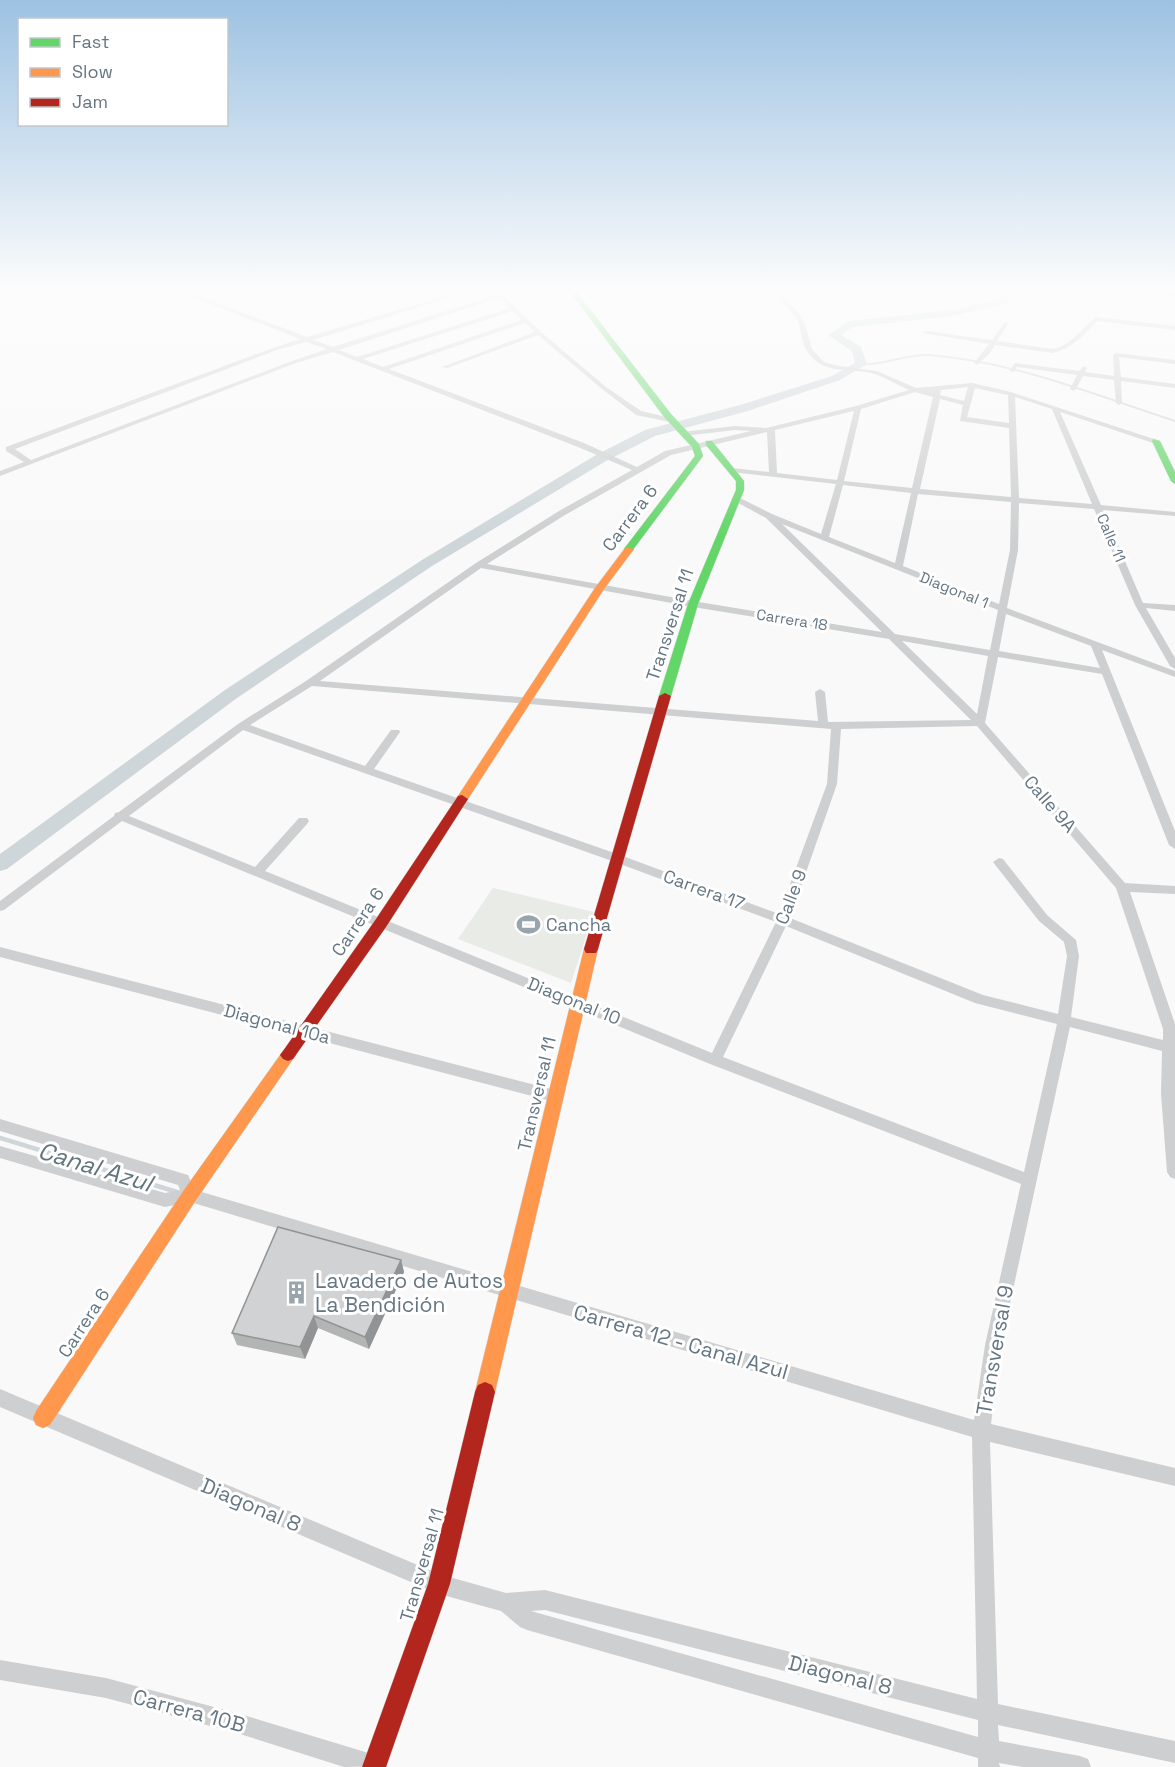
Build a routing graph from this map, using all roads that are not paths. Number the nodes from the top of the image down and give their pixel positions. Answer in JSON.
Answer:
{"nodes":[{"id":1,"x":216,"y":372,"type":"edge"},
{"id":2,"x":270,"y":372,"type":"edge"},
{"id":3,"x":391,"y":372,"type":"edge"},
{"id":4,"x":586,"y":372,"type":"edge"},
{"id":5,"x":634,"y":372,"type":"edge"},
{"id":6,"x":876,"y":372,"type":"edge"},
{"id":7,"x":1082,"y":372,"type":"edge"},
{"id":8,"x":1090,"y":372,"type":"edge"},
{"id":9,"x":1118,"y":372,"type":"edge"},
{"id":10,"x":1118,"y":378,"type":"junction"},
{"id":11,"x":972,"y":385,"type":"junction"},
{"id":12,"x":1175,"y":386,"type":"edge"},
{"id":13,"x":1073,"y":389,"type":"dead end"},
{"id":14,"x":915,"y":390,"type":"junction"},
{"id":15,"x":937,"y":392,"type":"junction"},
{"id":16,"x":1011,"y":394,"type":"junction"},
{"id":17,"x":1119,"y":403,"type":"dead end"},
{"id":18,"x":968,"y":404,"type":"junction"},
{"id":19,"x":1054,"y":407,"type":"junction"},
{"id":20,"x":858,"y":408,"type":"junction"},
{"id":21,"x":672,"y":422,"type":"junction"},
{"id":22,"x":1011,"y":426,"type":"junction"},
{"id":23,"x":771,"y":430,"type":"junction"},
{"id":24,"x":684,"y":435,"type":"junction"},
{"id":25,"x":1156,"y":441,"type":"junction"},
{"id":26,"x":702,"y":445,"type":"junction"},
{"id":27,"x":1175,"y":447,"type":"edge"},
{"id":28,"x":31,"y":463,"type":"junction"},
{"id":29,"x":732,"y":470,"type":"junction"},
{"id":30,"x":639,"y":471,"type":"junction"},
{"id":31,"x":0,"y":474,"type":"edge"},
{"id":32,"x":772,"y":476,"type":"junction"},
{"id":33,"x":1175,"y":479,"type":"edge"},
{"id":34,"x":840,"y":483,"type":"junction"},
{"id":35,"x":913,"y":491,"type":"junction"},
{"id":36,"x":735,"y":499,"type":"junction"},
{"id":37,"x":1013,"y":500,"type":"junction"},
{"id":38,"x":1098,"y":507,"type":"junction"},
{"id":39,"x":1175,"y":514,"type":"edge"},
{"id":40,"x":769,"y":516,"type":"junction"},
{"id":41,"x":824,"y":538,"type":"junction"},
{"id":42,"x":479,"y":565,"type":"junction"},
{"id":43,"x":898,"y":567,"type":"junction"},
{"id":44,"x":600,"y":588,"type":"junction"},
{"id":45,"x":693,"y":604,"type":"junction"},
{"id":46,"x":1140,"y":606,"type":"junction"},
{"id":47,"x":1175,"y":608,"type":"edge"},
{"id":48,"x":1002,"y":609,"type":"junction"},
{"id":49,"x":892,"y":637,"type":"junction"},
{"id":50,"x":1095,"y":644,"type":"junction"},
{"id":51,"x":993,"y":654,"type":"junction"},
{"id":52,"x":1175,"y":666,"type":"edge"},
{"id":53,"x":1106,"y":672,"type":"junction"},
{"id":54,"x":1175,"y":674,"type":"edge"},
{"id":55,"x":310,"y":683,"type":"junction"},
{"id":56,"x":820,"y":692,"type":"dead end"},
{"id":57,"x":524,"y":700,"type":"junction"},
{"id":58,"x":662,"y":711,"type":"junction"},
{"id":59,"x":980,"y":723,"type":"junction"},
{"id":60,"x":830,"y":725,"type":"junction"},
{"id":61,"x":242,"y":726,"type":"junction"},
{"id":62,"x":395,"y":732,"type":"dead end"},
{"id":63,"x":368,"y":770,"type":"junction"},
{"id":64,"x":458,"y":802,"type":"junction"},
{"id":65,"x":119,"y":816,"type":"junction"},
{"id":66,"x":303,"y":821,"type":"dead end"},
{"id":67,"x":1172,"y":832,"type":"edge"},
{"id":68,"x":1175,"y":845,"type":"edge"},
{"id":69,"x":616,"y":858,"type":"junction"},
{"id":70,"x":999,"y":862,"type":"dead end"},
{"id":71,"x":256,"y":873,"type":"junction"},
{"id":72,"x":1122,"y":887,"type":"junction"},
{"id":73,"x":1175,"y":890,"type":"edge"},
{"id":74,"x":0,"y":907,"type":"edge"},
{"id":75,"x":783,"y":920,"type":"junction"},
{"id":76,"x":381,"y":923,"type":"junction"},
{"id":77,"x":0,"y":952,"type":"edge"},
{"id":78,"x":577,"y":1003,"type":"junction"},
{"id":79,"x":1065,"y":1022,"type":"junction"},
{"id":80,"x":303,"y":1031,"type":"junction"},
{"id":81,"x":1171,"y":1037,"type":"edge"},
{"id":82,"x":715,"y":1060,"type":"junction"},
{"id":83,"x":1171,"y":1094,"type":"edge"},
{"id":84,"x":555,"y":1096,"type":"junction"},
{"id":85,"x":0,"y":1125,"type":"edge"},
{"id":86,"x":0,"y":1152,"type":"edge"},
{"id":87,"x":1175,"y":1172,"type":"edge"},
{"id":88,"x":1030,"y":1181,"type":"junction"},
{"id":89,"x":190,"y":1195,"type":"junction"},
{"id":90,"x":510,"y":1292,"type":"junction"},
{"id":91,"x":0,"y":1398,"type":"edge"},
{"id":92,"x":43,"y":1418,"type":"junction"},
{"id":93,"x":981,"y":1431,"type":"junction"},
{"id":94,"x":1175,"y":1477,"type":"edge"},
{"id":95,"x":439,"y":1584,"type":"junction"},
{"id":96,"x":506,"y":1603,"type":"junction"},
{"id":97,"x":0,"y":1671,"type":"edge"},
{"id":98,"x":986,"y":1712,"type":"junction"},
{"id":99,"x":1175,"y":1752,"type":"edge"},
{"id":100,"x":989,"y":1759,"type":"edge"},
{"id":101,"x":375,"y":1767,"type":"edge"},
{"id":102,"x":1080,"y":1767,"type":"edge"}],
"edges":[{"from":1,"to":28,"type":"street"},
{"from":2,"to":28,"type":"street"},
{"from":3,"to":30,"type":"street"},
{"from":4,"to":21,"type":"street"},
{"from":5,"to":21,"type":"street"},
{"from":6,"to":14,"type":"street"},
{"from":7,"to":13,"type":"street"},
{"from":8,"to":10,"type":"street"},
{"from":9,"to":10,"type":"street"},
{"from":10,"to":12,"type":"street"},
{"from":10,"to":17,"type":"street"},
{"from":11,"to":15,"type":"street"},
{"from":11,"to":16,"type":"street"},
{"from":11,"to":18,"type":"street"},
{"from":14,"to":15,"type":"street"},
{"from":14,"to":20,"type":"street"},
{"from":15,"to":18,"type":"street"},
{"from":15,"to":35,"type":"street"},
{"from":16,"to":19,"type":"street"},
{"from":16,"to":22,"type":"street"},
{"from":18,"to":22,"type":"street"},
{"from":19,"to":25,"type":"street"},
{"from":19,"to":38,"type":"street","name":"Calle 11"},
{"from":20,"to":23,"type":"street"},
{"from":20,"to":34,"type":"street"},
{"from":21,"to":24,"type":"street"},
{"from":22,"to":37,"type":"street"},
{"from":23,"to":24,"type":"street"},
{"from":23,"to":26,"type":"street"},
{"from":23,"to":32,"type":"street"},
{"from":24,"to":26,"type":"street"},
{"from":25,"to":27,"type":"street"},
{"from":25,"to":33,"type":"street"},
{"from":26,"to":29,"type":"street"},
{"from":26,"to":30,"type":"street"},
{"from":26,"to":44,"type":"street","name":"Carrera 6"},
{"from":28,"to":31,"type":"street"},
{"from":29,"to":32,"type":"street"},
{"from":29,"to":36,"type":"street","name":"Transversal 11"},
{"from":30,"to":42,"type":"street"},
{"from":32,"to":34,"type":"street"},
{"from":34,"to":35,"type":"street"},
{"from":34,"to":41,"type":"street"},
{"from":35,"to":37,"type":"street"},
{"from":35,"to":43,"type":"street"},
{"from":36,"to":40,"type":"street","name":"Diagonal 1"},
{"from":36,"to":45,"type":"street","name":"Transversal 11"},
{"from":37,"to":38,"type":"street"},
{"from":37,"to":48,"type":"street"},
{"from":38,"to":39,"type":"street"},
{"from":38,"to":46,"type":"street","name":"Calle 11"},
{"from":40,"to":41,"type":"street","name":"Diagonal 1"},
{"from":40,"to":49,"type":"street","name":"Calle 9A"},
{"from":41,"to":43,"type":"street","name":"Diagonal 1"},
{"from":42,"to":44,"type":"street","name":"Carrera 18"},
{"from":42,"to":55,"type":"street"},
{"from":43,"to":48,"type":"street","name":"Diagonal 1"},
{"from":44,"to":45,"type":"street","name":"Carrera 18"},
{"from":44,"to":57,"type":"street","name":"Carrera 6"},
{"from":45,"to":49,"type":"street","name":"Carrera 18"},
{"from":45,"to":58,"type":"street","name":"Transversal 11"},
{"from":46,"to":47,"type":"street"},
{"from":46,"to":52,"type":"street","name":"Calle 11"},
{"from":48,"to":50,"type":"street","name":"Diagonal 1"},
{"from":48,"to":51,"type":"street"},
{"from":49,"to":51,"type":"street","name":"Carrera 18"},
{"from":49,"to":59,"type":"street","name":"Calle 9A"},
{"from":50,"to":53,"type":"street"},
{"from":50,"to":54,"type":"street","name":"Diagonal 1"},
{"from":51,"to":53,"type":"street","name":"Carrera 18"},
{"from":51,"to":59,"type":"street"},
{"from":53,"to":67,"type":"street"},
{"from":55,"to":57,"type":"street"},
{"from":55,"to":61,"type":"street"},
{"from":56,"to":60,"type":"street","name":"Calle 9"},
{"from":57,"to":58,"type":"street"},
{"from":57,"to":64,"type":"street","name":"Carrera 6"},
{"from":58,"to":60,"type":"street"},
{"from":58,"to":69,"type":"street","name":"Transversal 11"},
{"from":59,"to":60,"type":"street"},
{"from":59,"to":72,"type":"street","name":"Calle 9A"},
{"from":60,"to":75,"type":"street","name":"Calle 9"},
{"from":61,"to":63,"type":"street","name":"Carrera 17"},
{"from":61,"to":65,"type":"street"},
{"from":62,"to":63,"type":"street"},
{"from":63,"to":64,"type":"street","name":"Carrera 17"},
{"from":64,"to":69,"type":"street","name":"Carrera 17"},
{"from":64,"to":76,"type":"street","name":"Carrera 6"},
{"from":65,"to":71,"type":"street","name":"Diagonal 10"},
{"from":65,"to":74,"type":"street"},
{"from":66,"to":71,"type":"street"},
{"from":67,"to":68,"type":"street"},
{"from":69,"to":75,"type":"street","name":"Carrera 17"},
{"from":69,"to":78,"type":"street","name":"Transversal 11"},
{"from":70,"to":79,"type":"street","name":"Transversal 9"},
{"from":71,"to":76,"type":"street","name":"Diagonal 10"},
{"from":72,"to":73,"type":"street"},
{"from":72,"to":81,"type":"street","name":"Calle 9A"},
{"from":75,"to":79,"type":"street","name":"Carrera 17"},
{"from":75,"to":82,"type":"street","name":"Calle 9"},
{"from":76,"to":78,"type":"street","name":"Diagonal 10"},
{"from":76,"to":80,"type":"street","name":"Carrera 6"},
{"from":77,"to":80,"type":"street","name":"Diagonal 10a"},
{"from":78,"to":82,"type":"street","name":"Diagonal 10"},
{"from":78,"to":84,"type":"street","name":"Transversal 11"},
{"from":79,"to":81,"type":"street","name":"Carrera 17"},
{"from":79,"to":88,"type":"street","name":"Transversal 9"},
{"from":80,"to":84,"type":"street","name":"Diagonal 10a"},
{"from":80,"to":89,"type":"street","name":"Carrera 6"},
{"from":81,"to":83,"type":"street","name":"Calle 9A"},
{"from":82,"to":88,"type":"street","name":"Diagonal 10"},
{"from":83,"to":87,"type":"street","name":"Calle 9A"},
{"from":84,"to":90,"type":"street","name":"Transversal 11"},
{"from":85,"to":89,"type":"street"},
{"from":86,"to":89,"type":"street"},
{"from":88,"to":93,"type":"street","name":"Transversal 9"},
{"from":89,"to":90,"type":"street","name":"Carrera 12 - Canal Azul"},
{"from":89,"to":92,"type":"street","name":"Carrera 6"},
{"from":90,"to":93,"type":"street","name":"Carrera 12 - Canal Azul"},
{"from":90,"to":95,"type":"street","name":"Transversal 11"},
{"from":91,"to":92,"type":"street","name":"Diagonal 8"},
{"from":92,"to":95,"type":"street","name":"Diagonal 8"},
{"from":93,"to":94,"type":"street","name":"Carrera 12 - Canal Azul"},
{"from":93,"to":98,"type":"street","name":"Transversal 9"},
{"from":95,"to":96,"type":"street","name":"Diagonal 8"},
{"from":95,"to":101,"type":"street","name":"Transversal 11"},
{"from":96,"to":98,"type":"street","name":"Diagonal 8"},
{"from":96,"to":100,"type":"street","name":"Diagonal 8"},
{"from":97,"to":101,"type":"street","name":"Carrera 10B"},
{"from":98,"to":99,"type":"street","name":"Diagonal 8"},
{"from":98,"to":100,"type":"street","name":"Transversal 9"},
{"from":100,"to":102,"type":"street","name":"Diagonal 8"}]}
